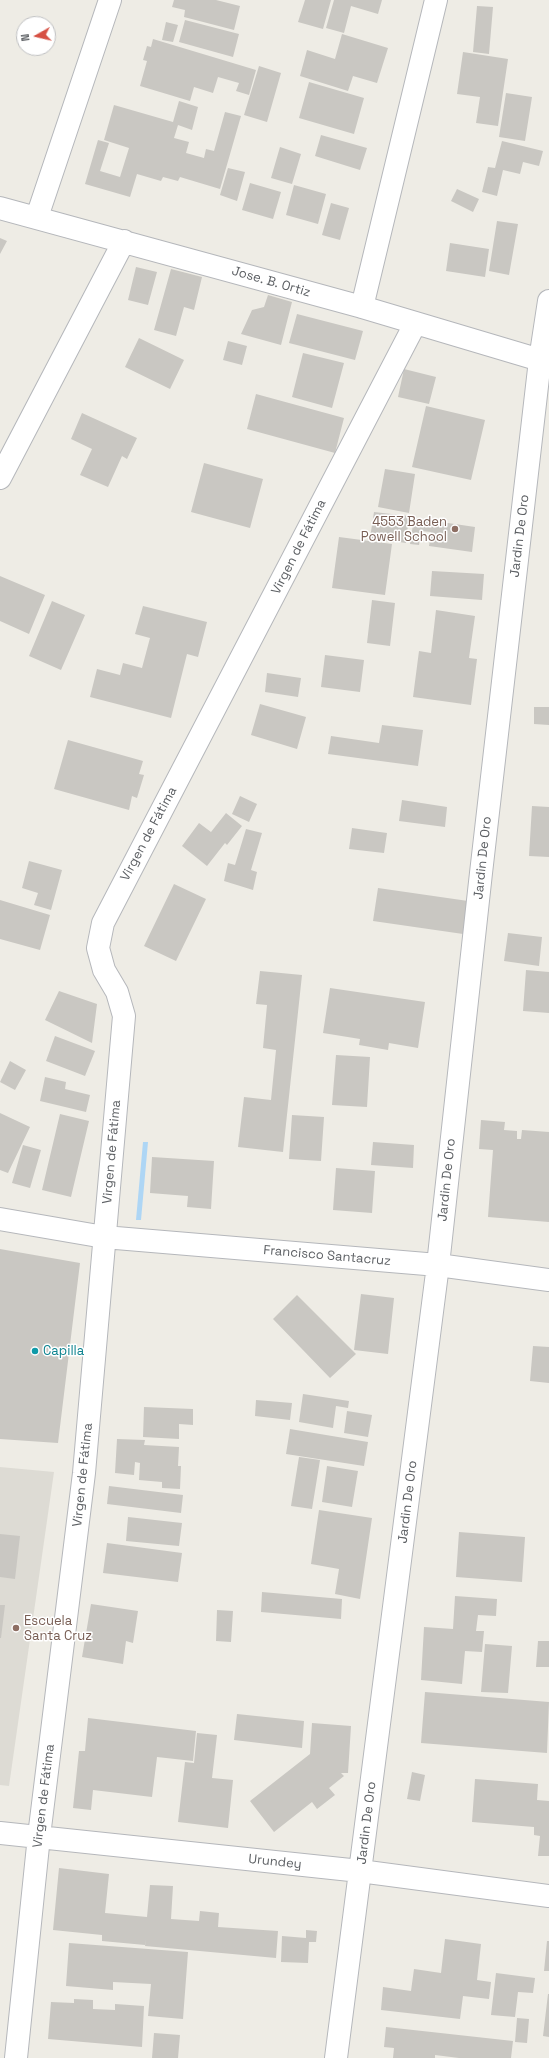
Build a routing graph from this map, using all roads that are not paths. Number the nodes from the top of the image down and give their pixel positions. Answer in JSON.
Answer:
{"nodes":[{"id":1,"x":110,"y":0,"type":"edge"},
{"id":2,"x":436,"y":0,"type":"edge"},
{"id":3,"x":0,"y":208,"type":"edge"},
{"id":4,"x":37,"y":217,"type":"junction"},
{"id":5,"x":124,"y":241,"type":"junction"},
{"id":6,"x":549,"y":301,"type":"edge"},
{"id":7,"x":362,"y":307,"type":"junction"},
{"id":8,"x":415,"y":324,"type":"junction"},
{"id":9,"x":547,"y":328,"type":"edge"},
{"id":10,"x":540,"y":360,"type":"junction"},
{"id":11,"x":0,"y":478,"type":"edge"},
{"id":12,"x":0,"y":1219,"type":"edge"},
{"id":13,"x":104,"y":1237,"type":"junction"},
{"id":14,"x":438,"y":1265,"type":"junction"},
{"id":15,"x":549,"y":1280,"type":"edge"},
{"id":16,"x":0,"y":1833,"type":"edge"},
{"id":17,"x":39,"y":1836,"type":"junction"},
{"id":18,"x":360,"y":1871,"type":"junction"},
{"id":19,"x":549,"y":1896,"type":"edge"},
{"id":20,"x":16,"y":2058,"type":"edge"},
{"id":21,"x":336,"y":2058,"type":"edge"}],
"edges":[{"from":1,"to":4,"type":"street"},
{"from":2,"to":7,"type":"street"},
{"from":3,"to":4,"type":"street","name":"Jose. B. Ortiz"},
{"from":4,"to":5,"type":"street","name":"Jose. B. Ortiz"},
{"from":5,"to":7,"type":"street","name":"Jose. B. Ortiz"},
{"from":5,"to":11,"type":"street"},
{"from":6,"to":9,"type":"street","name":"Jardin De Oro"},
{"from":7,"to":8,"type":"street","name":"Jose. B. Ortiz"},
{"from":8,"to":10,"type":"street","name":"Jose. B. Ortiz"},
{"from":8,"to":13,"type":"street","name":"Virgen de Fátima"},
{"from":9,"to":10,"type":"street","name":"Jardin De Oro"},
{"from":10,"to":14,"type":"street","name":"Jardin De Oro"},
{"from":12,"to":13,"type":"street","name":"Francisco Santacruz"},
{"from":13,"to":14,"type":"street","name":"Francisco Santacruz"},
{"from":13,"to":17,"type":"street","name":"Virgen de Fátima"},
{"from":14,"to":15,"type":"street","name":"Francisco Santacruz"},
{"from":14,"to":18,"type":"street","name":"Jardin De Oro"},
{"from":16,"to":17,"type":"street","name":"Urundey"},
{"from":17,"to":18,"type":"street","name":"Urundey"},
{"from":17,"to":20,"type":"street","name":"Virgen de Fátima"},
{"from":18,"to":19,"type":"street","name":"Urundey"},
{"from":18,"to":21,"type":"street","name":"Jardin De Oro"}]}
